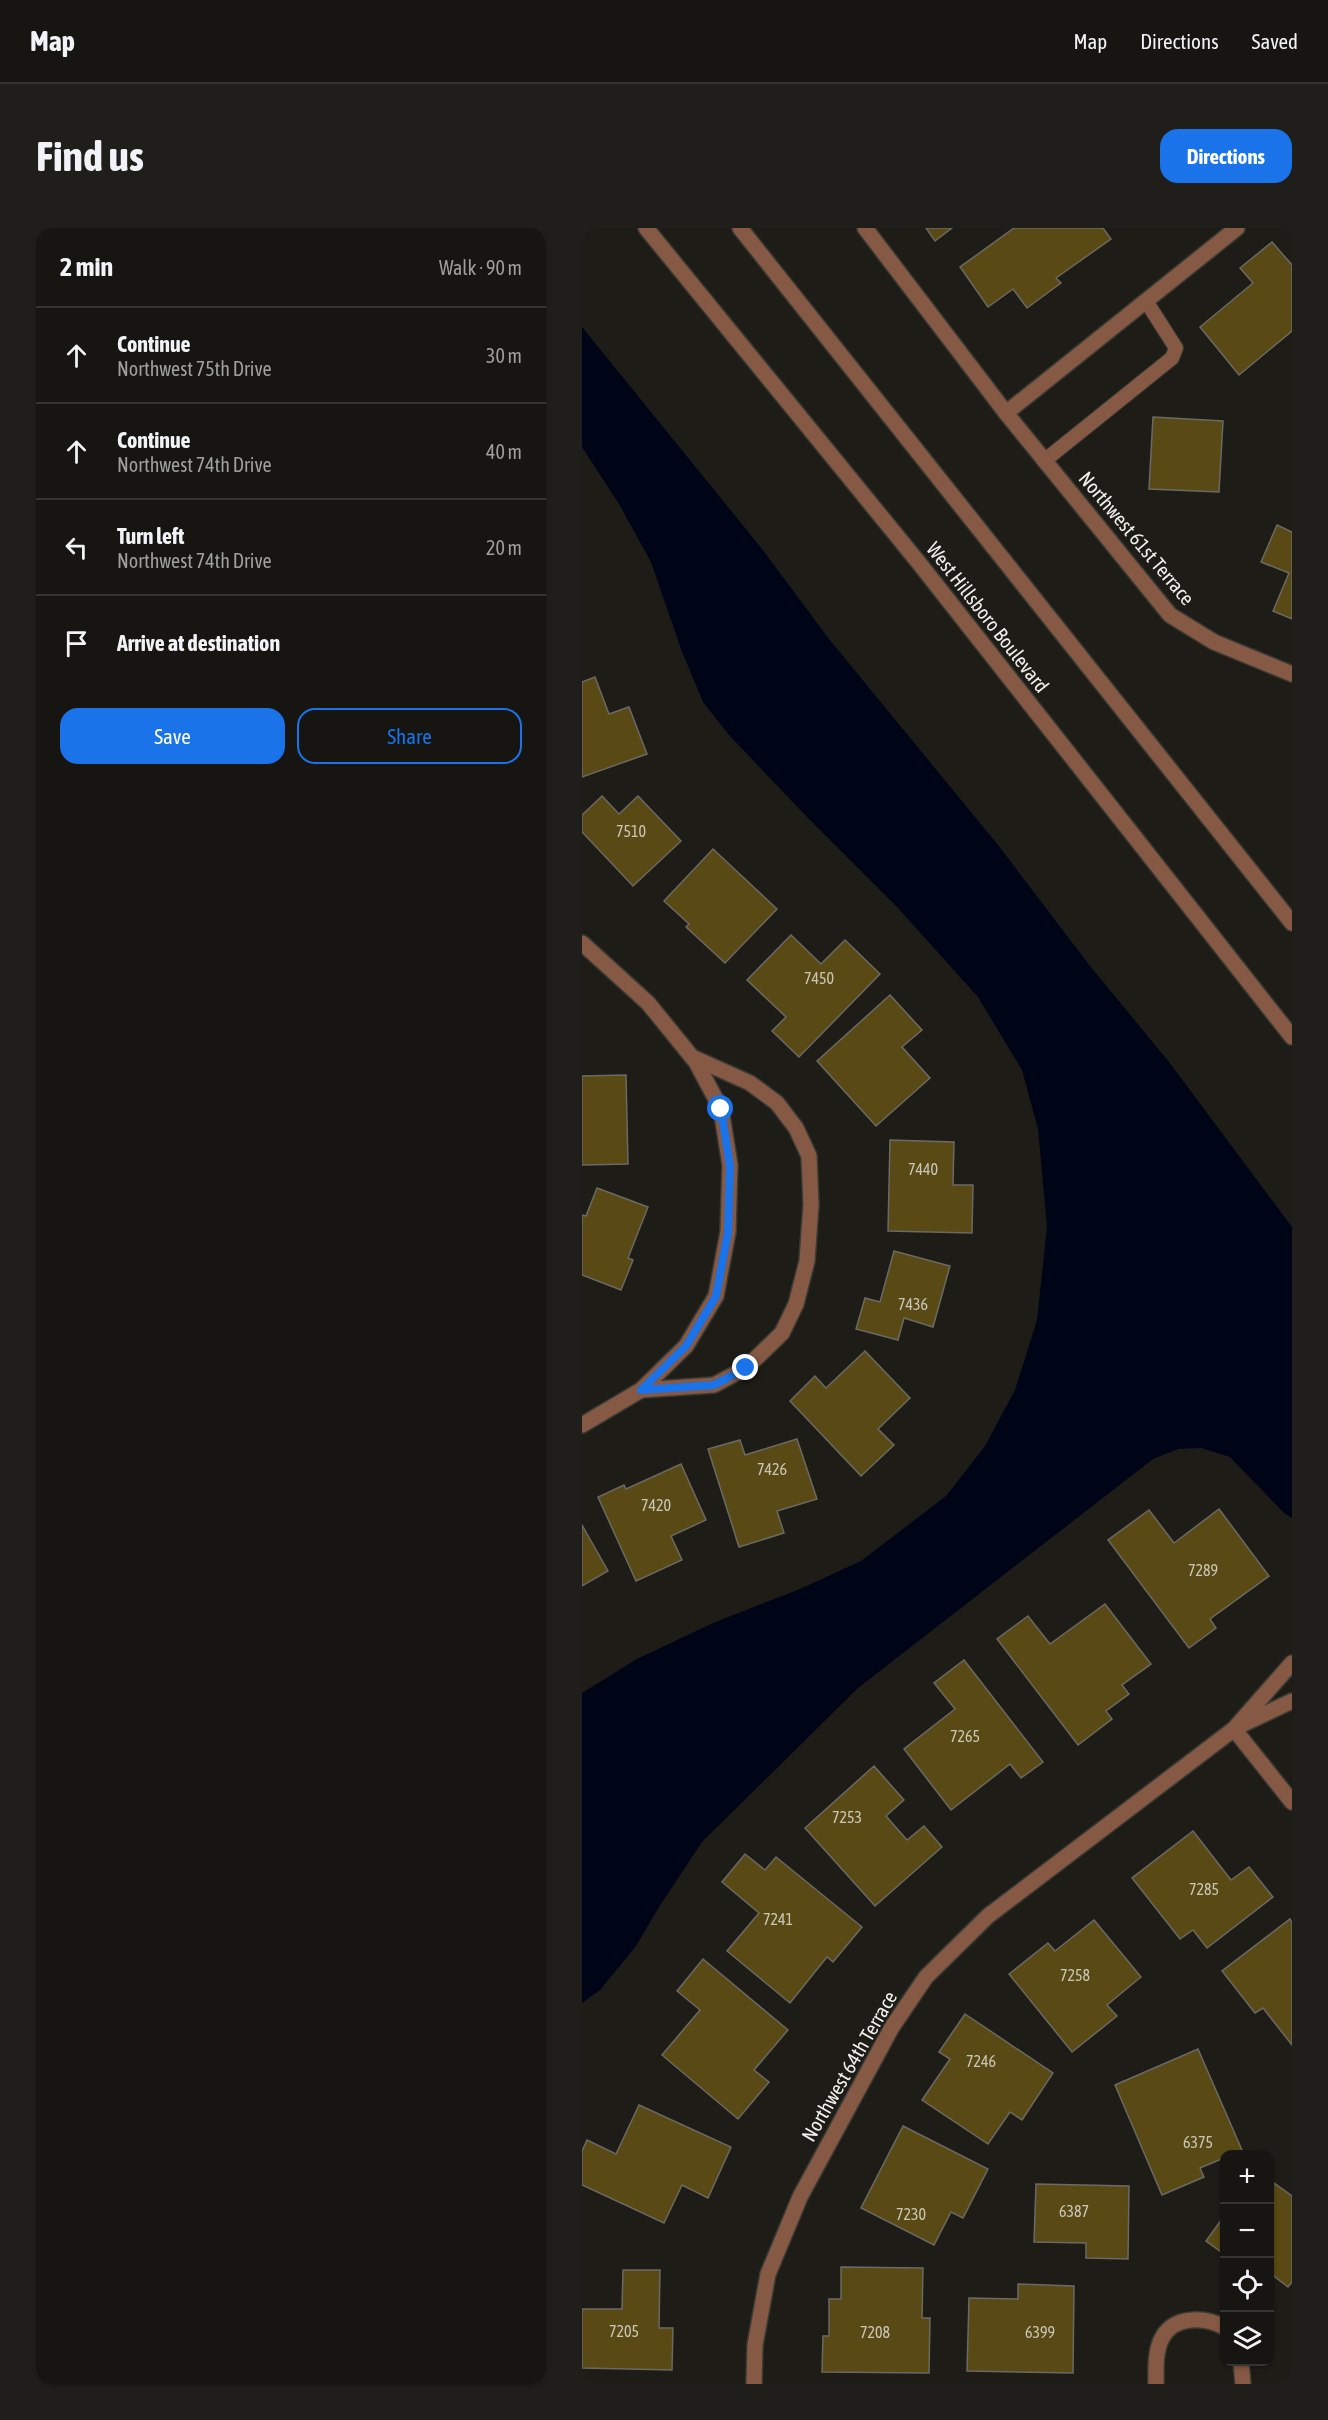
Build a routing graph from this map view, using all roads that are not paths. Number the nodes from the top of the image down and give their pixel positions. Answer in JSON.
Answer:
{"nodes":[{"id":1,"x":646,"y":228,"type":"edge"},
{"id":2,"x":740,"y":228,"type":"edge"},
{"id":3,"x":865,"y":228,"type":"edge"},
{"id":4,"x":1237,"y":228,"type":"edge"},
{"id":5,"x":1146,"y":301,"type":"junction"},
{"id":6,"x":1006,"y":413,"type":"junction"},
{"id":7,"x":1044,"y":461,"type":"junction"},
{"id":8,"x":1292,"y":674,"type":"edge"},
{"id":9,"x":1292,"y":923,"type":"edge"},
{"id":10,"x":582,"y":943,"type":"edge"},
{"id":11,"x":1292,"y":1037,"type":"edge"},
{"id":12,"x":692,"y":1057,"type":"junction"},
{"id":13,"x":641,"y":1390,"type":"junction"},
{"id":14,"x":582,"y":1425,"type":"edge"},
{"id":15,"x":1292,"y":1663,"type":"edge"},
{"id":16,"x":1292,"y":1701,"type":"edge"},
{"id":17,"x":1234,"y":1728,"type":"junction"},
{"id":18,"x":1292,"y":1802,"type":"edge"},
{"id":19,"x":1220,"y":2325,"type":"edge"},
{"id":20,"x":1241,"y":2366,"type":"edge"},
{"id":21,"x":754,"y":2384,"type":"edge"},
{"id":22,"x":1156,"y":2384,"type":"edge"},
{"id":23,"x":1243,"y":2384,"type":"edge"}],
"edges":[{"from":1,"to":11,"type":"street","name":"West Hillsboro Boulevard"},
{"from":2,"to":9,"type":"street"},
{"from":3,"to":6,"type":"street","name":"Northwest 61st Terrace"},
{"from":4,"to":5,"type":"street"},
{"from":5,"to":6,"type":"street"},
{"from":5,"to":7,"type":"lane"},
{"from":6,"to":7,"type":"street","name":"Northwest 61st Terrace"},
{"from":7,"to":8,"type":"street","name":"Northwest 61st Terrace"},
{"from":10,"to":12,"type":"street"},
{"from":12,"to":13,"type":"street"},
{"from":12,"to":13,"type":"street"},
{"from":13,"to":14,"type":"street"},
{"from":15,"to":17,"type":"street","name":"Northwest 64th Terrace"},
{"from":16,"to":17,"type":"street","name":"Northwest 64th Terrace"},
{"from":17,"to":18,"type":"street"},
{"from":17,"to":21,"type":"street","name":"Northwest 64th Terrace"},
{"from":19,"to":22,"type":"street"},
{"from":20,"to":23,"type":"street"}]}
